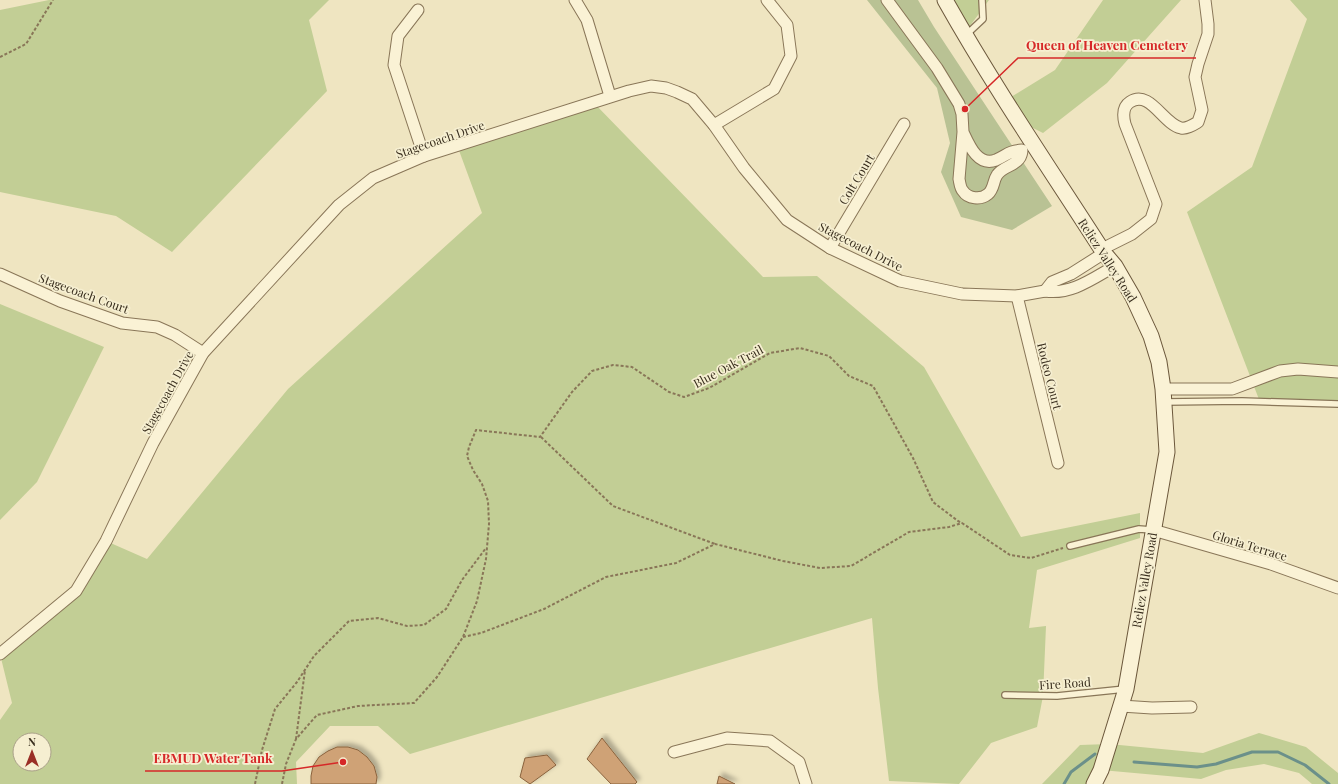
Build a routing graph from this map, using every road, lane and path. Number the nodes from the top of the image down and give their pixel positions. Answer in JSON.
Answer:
{"nodes":[{"id":1,"x":53,"y":0,"type":"edge"},
{"id":2,"x":575,"y":0,"type":"edge"},
{"id":3,"x":767,"y":0,"type":"edge"},
{"id":4,"x":886,"y":0,"type":"edge"},
{"id":5,"x":945,"y":0,"type":"edge"},
{"id":6,"x":982,"y":0,"type":"edge"},
{"id":7,"x":1205,"y":0,"type":"edge"},
{"id":8,"x":418,"y":10,"type":"dead end"},
{"id":9,"x":965,"y":36,"type":"junction"},
{"id":10,"x":0,"y":57,"type":"edge"},
{"id":11,"x":610,"y":96,"type":"junction"},
{"id":12,"x":904,"y":124,"type":"dead end"},
{"id":13,"x":714,"y":125,"type":"junction"},
{"id":14,"x":964,"y":132,"type":"junction"},
{"id":15,"x":1028,"y":147,"type":"junction"},
{"id":16,"x":424,"y":156,"type":"junction"},
{"id":17,"x":989,"y":161,"type":"junction"},
{"id":18,"x":997,"y":175,"type":"junction"},
{"id":19,"x":830,"y":248,"type":"junction"},
{"id":20,"x":1103,"y":251,"type":"junction"},
{"id":21,"x":1115,"y":266,"type":"junction"},
{"id":22,"x":0,"y":274,"type":"edge"},
{"id":23,"x":1071,"y":274,"type":"junction"},
{"id":24,"x":1077,"y":287,"type":"junction"},
{"id":25,"x":1044,"y":291,"type":"junction"},
{"id":26,"x":1017,"y":296,"type":"junction"},
{"id":27,"x":203,"y":353,"type":"junction"},
{"id":28,"x":1336,"y":372,"type":"edge"},
{"id":29,"x":1164,"y":395,"type":"junction"},
{"id":30,"x":1338,"y":404,"type":"edge"},
{"id":31,"x":540,"y":436,"type":"junction"},
{"id":32,"x":1058,"y":462,"type":"dead end"},
{"id":33,"x":962,"y":523,"type":"junction"},
{"id":34,"x":1153,"y":530,"type":"junction"},
{"id":35,"x":715,"y":544,"type":"junction"},
{"id":36,"x":1070,"y":546,"type":"joint"},
{"id":37,"x":487,"y":547,"type":"junction"},
{"id":38,"x":1338,"y":588,"type":"edge"},
{"id":39,"x":463,"y":637,"type":"junction"},
{"id":40,"x":0,"y":654,"type":"edge"},
{"id":41,"x":305,"y":669,"type":"junction"},
{"id":42,"x":1126,"y":689,"type":"junction"},
{"id":43,"x":1005,"y":695,"type":"dead end"},
{"id":44,"x":1121,"y":706,"type":"junction"},
{"id":45,"x":1191,"y":707,"type":"dead end"},
{"id":46,"x":296,"y":739,"type":"junction"},
{"id":47,"x":674,"y":752,"type":"dead end"},
{"id":48,"x":255,"y":784,"type":"edge"},
{"id":49,"x":282,"y":784,"type":"edge"},
{"id":50,"x":806,"y":784,"type":"edge"},
{"id":51,"x":1094,"y":784,"type":"edge"}],
"edges":[{"from":1,"to":10,"type":"path"},
{"from":2,"to":11,"type":"street"},
{"from":3,"to":13,"type":"street"},
{"from":4,"to":14,"type":"street"},
{"from":5,"to":9,"type":"main road","name":"Reliez Valley Road"},
{"from":6,"to":9,"type":"lane"},
{"from":7,"to":20,"type":"street","name":"Stagecoach Drive"},
{"from":8,"to":16,"type":"street"},
{"from":9,"to":15,"type":"main road","name":"Reliez Valley Road"},
{"from":11,"to":13,"type":"street","name":"Stagecoach Drive"},
{"from":11,"to":16,"type":"street","name":"Stagecoach Drive"},
{"from":12,"to":19,"type":"street","name":"Colt Court"},
{"from":13,"to":19,"type":"street","name":"Stagecoach Drive"},
{"from":14,"to":17,"type":"street"},
{"from":14,"to":18,"type":"street"},
{"from":15,"to":17,"type":"street"},
{"from":15,"to":18,"type":"street"},
{"from":15,"to":20,"type":"main road","name":"Reliez Valley Road"},
{"from":16,"to":27,"type":"street","name":"Stagecoach Drive"},
{"from":17,"to":18,"type":"street"},
{"from":19,"to":26,"type":"street","name":"Stagecoach Drive"},
{"from":20,"to":21,"type":"main road","name":"Reliez Valley Road"},
{"from":20,"to":23,"type":"street","name":"Stagecoach Drive"},
{"from":21,"to":24,"type":"street","name":"Stagecoach Drive"},
{"from":21,"to":29,"type":"main road","name":"Reliez Valley Road"},
{"from":22,"to":27,"type":"street","name":"Stagecoach Court"},
{"from":23,"to":24,"type":"street"},
{"from":23,"to":25,"type":"street","name":"Stagecoach Drive"},
{"from":24,"to":25,"type":"street","name":"Stagecoach Drive"},
{"from":25,"to":26,"type":"street","name":"Stagecoach Drive"},
{"from":26,"to":32,"type":"street","name":"Rodeo Court"},
{"from":27,"to":40,"type":"street","name":"Stagecoach Drive"},
{"from":28,"to":29,"type":"street"},
{"from":29,"to":30,"type":"lane"},
{"from":29,"to":34,"type":"main road","name":"Reliez Valley Road"},
{"from":31,"to":33,"type":"path","name":"Blue Oak Trail"},
{"from":31,"to":35,"type":"path"},
{"from":31,"to":37,"type":"path"},
{"from":33,"to":35,"type":"path"},
{"from":33,"to":36,"type":"path","name":"Blue Oak Trail"},
{"from":34,"to":36,"type":"lane"},
{"from":34,"to":38,"type":"street","name":"Gloria Terrace"},
{"from":34,"to":42,"type":"main road","name":"Reliez Valley Road"},
{"from":35,"to":39,"type":"path"},
{"from":37,"to":39,"type":"path"},
{"from":37,"to":41,"type":"path"},
{"from":39,"to":46,"type":"path"},
{"from":41,"to":46,"type":"path"},
{"from":41,"to":48,"type":"path"},
{"from":42,"to":43,"type":"lane","name":"Fire Road"},
{"from":42,"to":44,"type":"main road","name":"Reliez Valley Road"},
{"from":44,"to":45,"type":"street"},
{"from":44,"to":51,"type":"main road","name":"Reliez Valley Road"},
{"from":46,"to":49,"type":"path"},
{"from":47,"to":50,"type":"street"}]}
